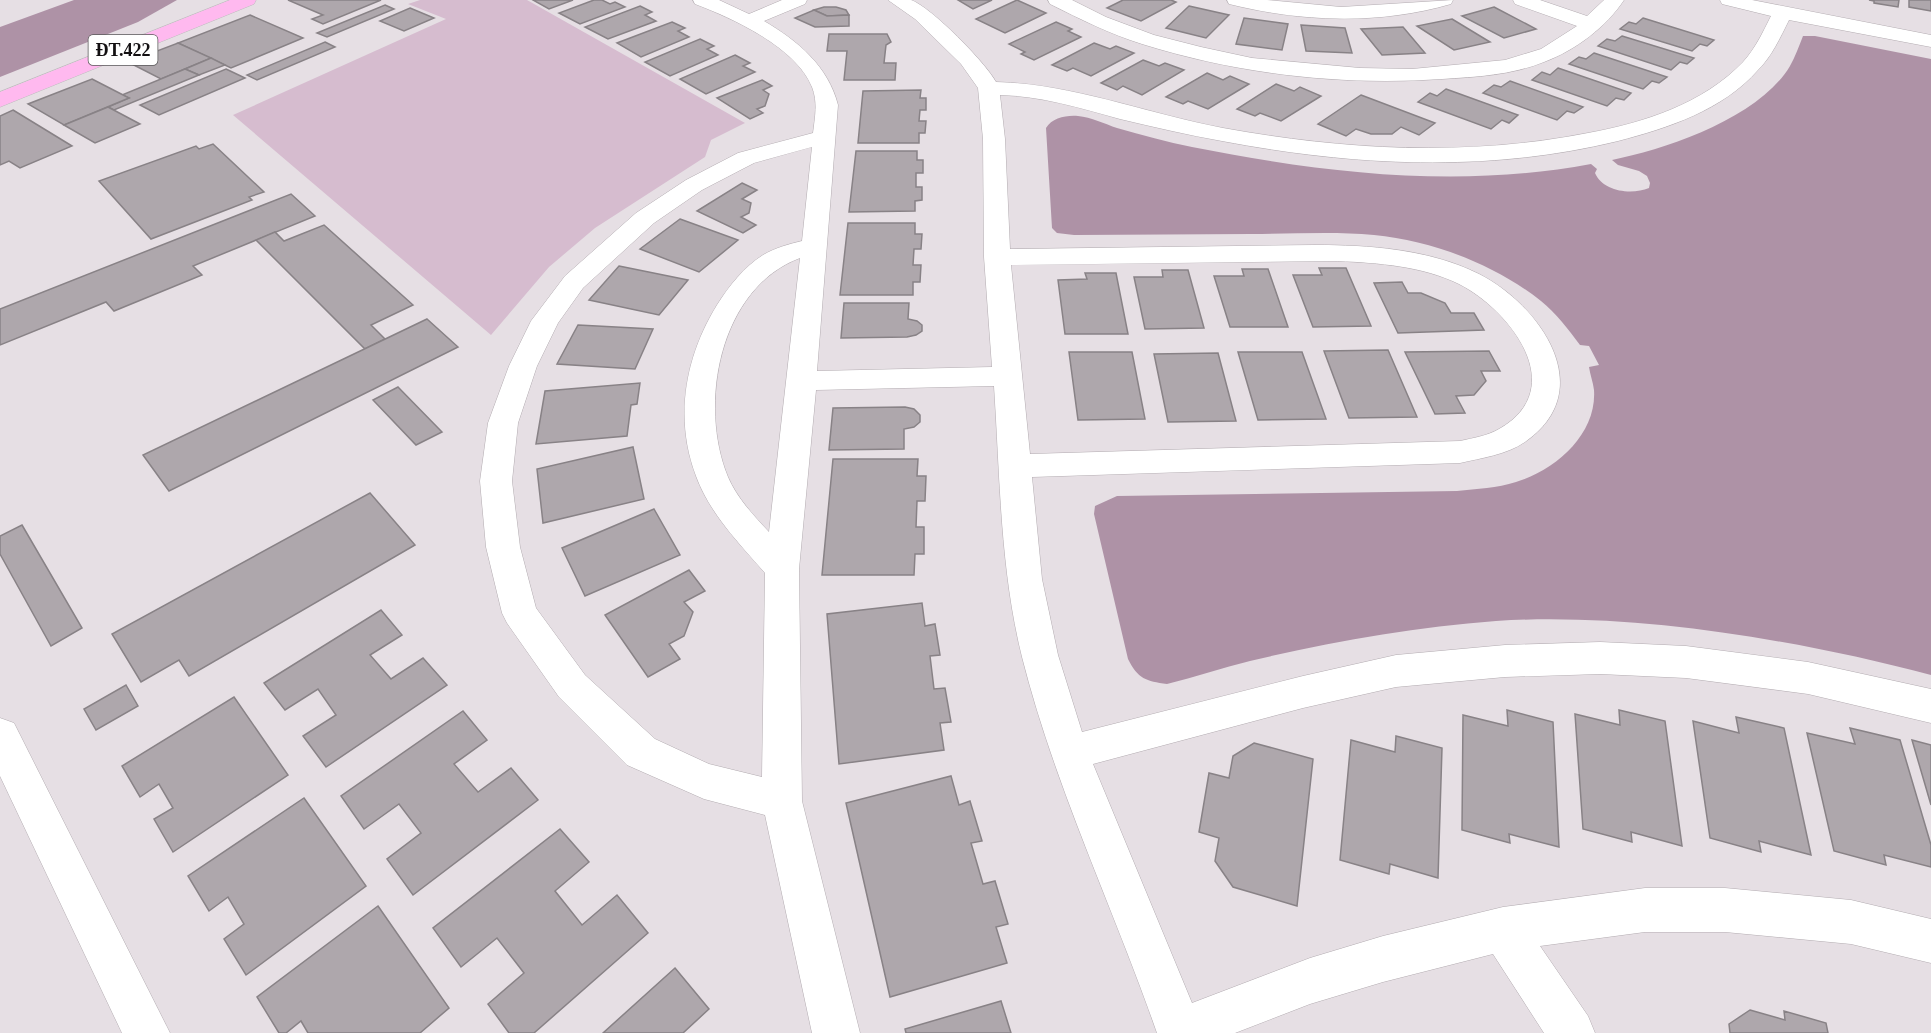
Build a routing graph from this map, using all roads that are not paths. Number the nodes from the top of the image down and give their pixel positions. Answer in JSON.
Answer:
{"nodes":[{"id":1,"x":247,"y":0,"type":"edge"},
{"id":2,"x":702,"y":0,"type":"edge"},
{"id":3,"x":798,"y":0,"type":"edge"},
{"id":4,"x":897,"y":0,"type":"edge"},
{"id":5,"x":1057,"y":0,"type":"edge"},
{"id":6,"x":1236,"y":0,"type":"edge"},
{"id":7,"x":1444,"y":0,"type":"edge"},
{"id":8,"x":1522,"y":0,"type":"edge"},
{"id":9,"x":1615,"y":0,"type":"edge"},
{"id":10,"x":1729,"y":0,"type":"edge"},
{"id":11,"x":1782,"y":13,"type":"junction"},
{"id":12,"x":748,"y":21,"type":"junction"},
{"id":13,"x":1593,"y":25,"type":"junction"},
{"id":14,"x":1931,"y":41,"type":"edge"},
{"id":15,"x":989,"y":88,"type":"junction"},
{"id":16,"x":0,"y":100,"type":"edge"},
{"id":17,"x":824,"y":137,"type":"junction"},
{"id":18,"x":813,"y":246,"type":"junction"},
{"id":19,"x":997,"y":257,"type":"junction"},
{"id":20,"x":1007,"y":376,"type":"junction"},
{"id":21,"x":802,"y":381,"type":"junction"},
{"id":22,"x":1015,"y":466,"type":"junction"},
{"id":23,"x":782,"y":569,"type":"junction"},
{"id":24,"x":1931,"y":706,"type":"edge"},
{"id":25,"x":0,"y":735,"type":"edge"},
{"id":26,"x":1070,"y":753,"type":"junction"},
{"id":27,"x":10,"y":783,"type":"edge"},
{"id":28,"x":782,"y":801,"type":"junction"},
{"id":29,"x":1503,"y":929,"type":"junction"},
{"id":30,"x":1931,"y":941,"type":"edge"},
{"id":31,"x":1181,"y":1032,"type":"edge"},
{"id":32,"x":146,"y":1033,"type":"edge"},
{"id":33,"x":836,"y":1033,"type":"edge"},
{"id":34,"x":1571,"y":1033,"type":"edge"}],
"edges":[{"from":1,"to":16,"type":"main road","number":"ĐT.422"},
{"from":2,"to":12,"type":"street"},
{"from":3,"to":12,"type":"street"},
{"from":4,"to":15,"type":"street"},
{"from":5,"to":13,"type":"street"},
{"from":6,"to":7,"type":"street"},
{"from":8,"to":13,"type":"street"},
{"from":9,"to":13,"type":"street"},
{"from":10,"to":11,"type":"street"},
{"from":11,"to":14,"type":"street"},
{"from":11,"to":15,"type":"street"},
{"from":12,"to":17,"type":"street"},
{"from":15,"to":19,"type":"street"},
{"from":17,"to":18,"type":"street"},
{"from":17,"to":28,"type":"street"},
{"from":18,"to":21,"type":"street"},
{"from":18,"to":23,"type":"street"},
{"from":19,"to":20,"type":"street"},
{"from":19,"to":22,"type":"street"},
{"from":20,"to":21,"type":"street"},
{"from":20,"to":22,"type":"street"},
{"from":21,"to":23,"type":"street"},
{"from":22,"to":26,"type":"street"},
{"from":23,"to":28,"type":"street"},
{"from":24,"to":26,"type":"street"},
{"from":25,"to":27,"type":"street"},
{"from":26,"to":31,"type":"street"},
{"from":27,"to":32,"type":"street"},
{"from":28,"to":33,"type":"street"},
{"from":29,"to":30,"type":"street"},
{"from":29,"to":31,"type":"street"},
{"from":29,"to":34,"type":"street"}]}
